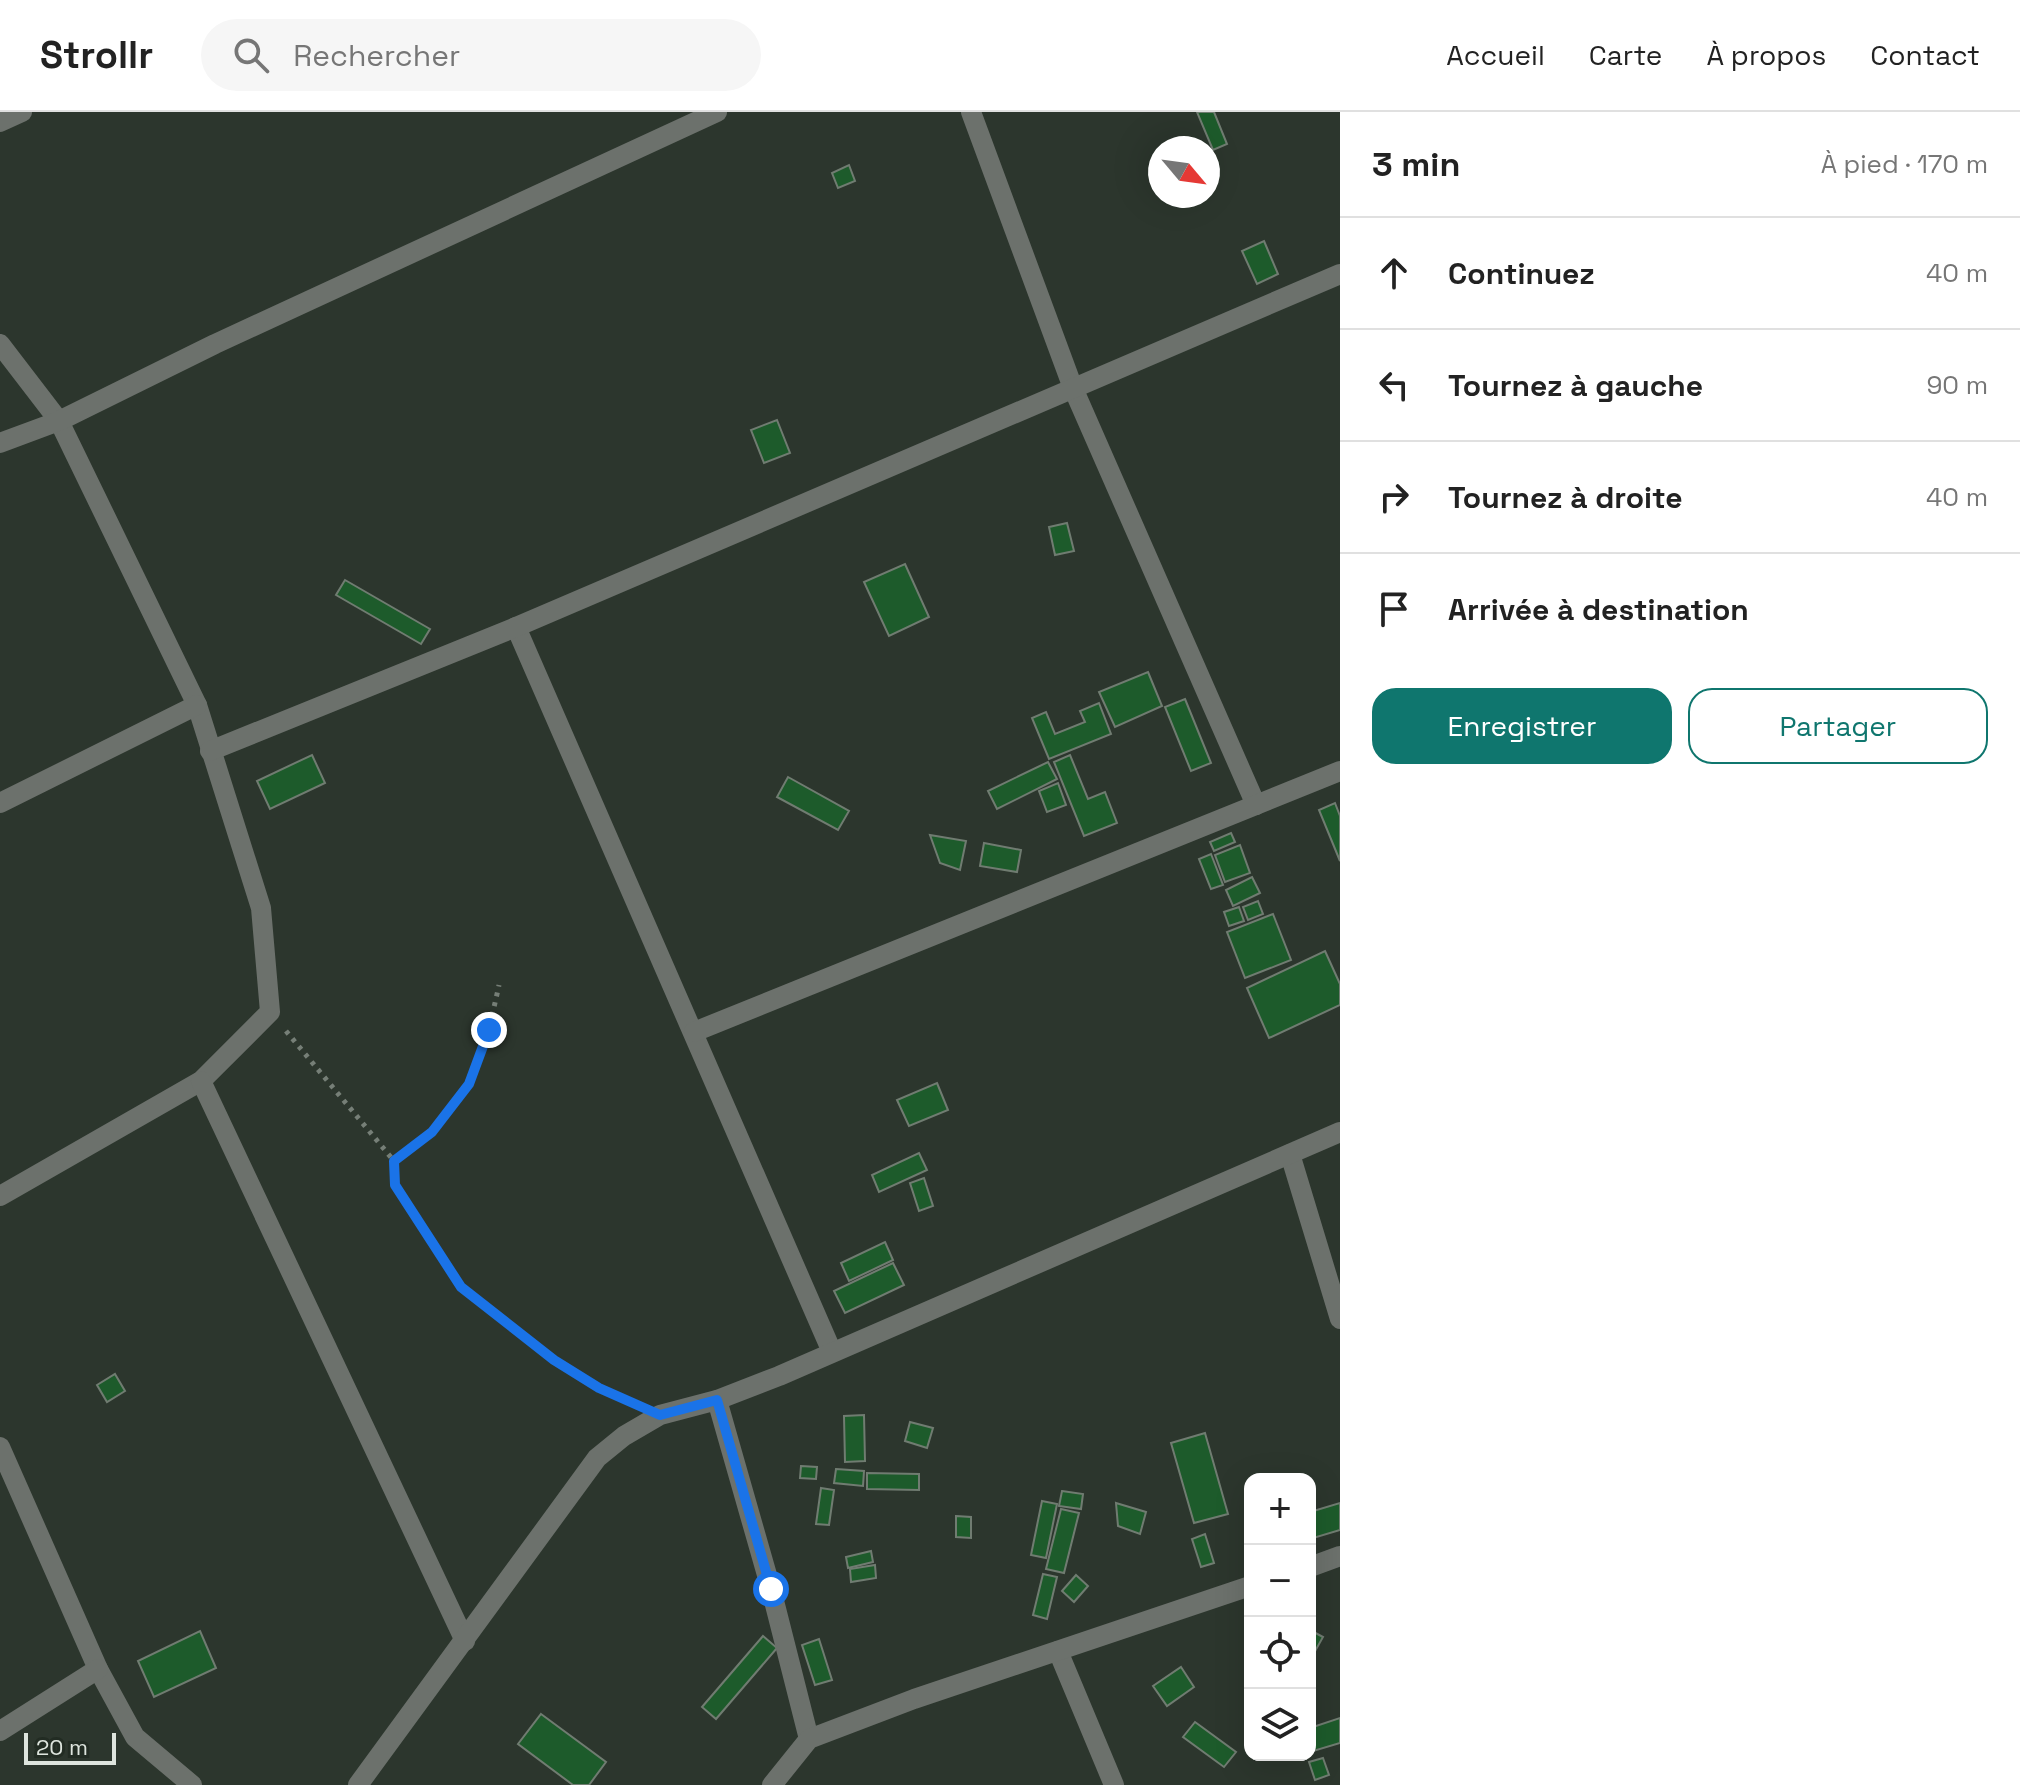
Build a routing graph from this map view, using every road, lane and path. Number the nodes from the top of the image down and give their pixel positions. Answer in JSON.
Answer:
{"nodes":[{"id":1,"x":22,"y":112,"type":"edge"},
{"id":2,"x":717,"y":112,"type":"edge"},
{"id":3,"x":971,"y":112,"type":"edge"},
{"id":4,"x":0,"y":122,"type":"edge"},
{"id":5,"x":1340,"y":274,"type":"edge"},
{"id":6,"x":0,"y":344,"type":"edge"},
{"id":7,"x":1073,"y":388,"type":"junction"},
{"id":8,"x":59,"y":421,"type":"junction"},
{"id":9,"x":0,"y":443,"type":"edge"},
{"id":10,"x":516,"y":627,"type":"junction"},
{"id":11,"x":197,"y":705,"type":"junction"},
{"id":12,"x":210,"y":751,"type":"junction"},
{"id":13,"x":1340,"y":771,"type":"edge"},
{"id":14,"x":0,"y":803,"type":"edge"},
{"id":15,"x":1256,"y":805,"type":"junction"},
{"id":16,"x":499,"y":985,"type":"dead end"},
{"id":17,"x":270,"y":1012,"type":"junction"},
{"id":18,"x":694,"y":1032,"type":"junction"},
{"id":19,"x":201,"y":1081,"type":"junction"},
{"id":20,"x":1340,"y":1132,"type":"edge"},
{"id":21,"x":1290,"y":1154,"type":"junction"},
{"id":22,"x":394,"y":1161,"type":"junction"},
{"id":23,"x":0,"y":1196,"type":"edge"},
{"id":24,"x":1340,"y":1319,"type":"edge"},
{"id":25,"x":832,"y":1352,"type":"junction"},
{"id":26,"x":717,"y":1400,"type":"junction"},
{"id":27,"x":660,"y":1415,"type":"junction"},
{"id":28,"x":0,"y":1447,"type":"edge"},
{"id":29,"x":1340,"y":1556,"type":"edge"},
{"id":30,"x":1316,"y":1565,"type":"edge"},
{"id":31,"x":1244,"y":1588,"type":"edge"},
{"id":32,"x":465,"y":1641,"type":"junction"},
{"id":33,"x":1058,"y":1651,"type":"junction"},
{"id":34,"x":98,"y":1669,"type":"junction"},
{"id":35,"x":0,"y":1731,"type":"edge"},
{"id":36,"x":809,"y":1739,"type":"junction"},
{"id":37,"x":192,"y":1785,"type":"edge"},
{"id":38,"x":358,"y":1785,"type":"edge"},
{"id":39,"x":772,"y":1785,"type":"edge"},
{"id":40,"x":1114,"y":1785,"type":"edge"}],
"edges":[{"from":1,"to":4,"type":"street"},
{"from":2,"to":8,"type":"street"},
{"from":3,"to":7,"type":"street"},
{"from":5,"to":7,"type":"street"},
{"from":6,"to":8,"type":"street"},
{"from":7,"to":10,"type":"street"},
{"from":7,"to":15,"type":"street"},
{"from":8,"to":9,"type":"street"},
{"from":8,"to":11,"type":"street"},
{"from":10,"to":12,"type":"street"},
{"from":10,"to":18,"type":"street"},
{"from":11,"to":12,"type":"street"},
{"from":11,"to":14,"type":"street"},
{"from":12,"to":17,"type":"street"},
{"from":13,"to":15,"type":"street"},
{"from":15,"to":18,"type":"street"},
{"from":16,"to":22,"type":"path"},
{"from":17,"to":19,"type":"street"},
{"from":17,"to":22,"type":"path"},
{"from":18,"to":25,"type":"street"},
{"from":19,"to":23,"type":"street"},
{"from":19,"to":32,"type":"street"},
{"from":20,"to":21,"type":"street"},
{"from":21,"to":24,"type":"street"},
{"from":21,"to":25,"type":"street"},
{"from":22,"to":27,"type":"path"},
{"from":25,"to":26,"type":"street"},
{"from":26,"to":27,"type":"street"},
{"from":26,"to":36,"type":"street"},
{"from":27,"to":32,"type":"street"},
{"from":28,"to":34,"type":"street"},
{"from":29,"to":30,"type":"street"},
{"from":31,"to":33,"type":"street"},
{"from":32,"to":38,"type":"street"},
{"from":33,"to":36,"type":"street"},
{"from":33,"to":40,"type":"street"},
{"from":34,"to":35,"type":"street"},
{"from":34,"to":37,"type":"street"},
{"from":36,"to":39,"type":"street"}]}
